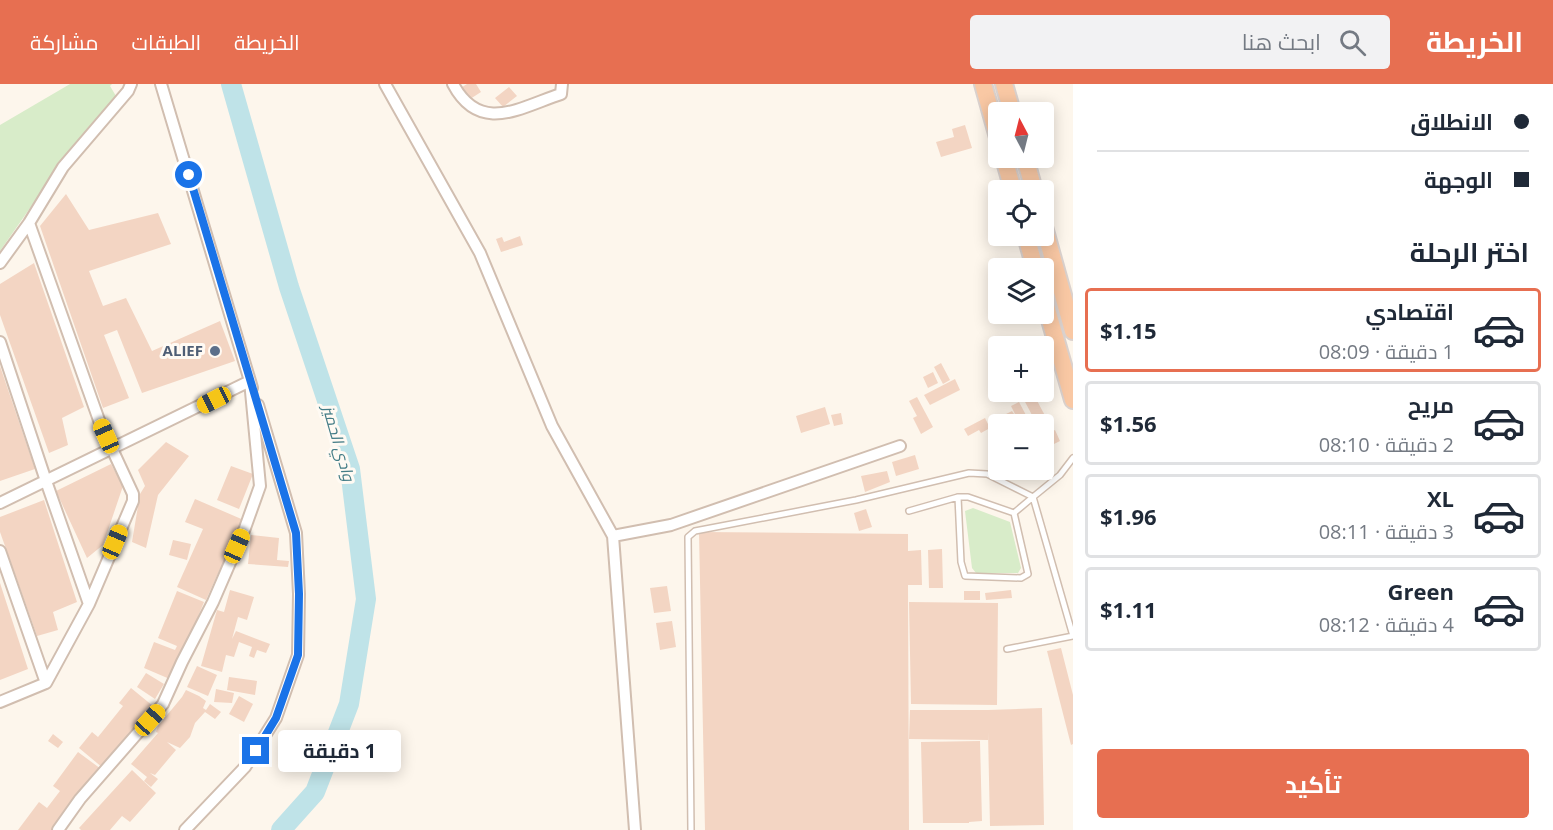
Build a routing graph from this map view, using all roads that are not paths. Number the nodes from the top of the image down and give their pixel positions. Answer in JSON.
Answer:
{"nodes":[{"id":1,"x":131,"y":84,"type":"edge"},
{"id":2,"x":161,"y":84,"type":"edge"},
{"id":3,"x":386,"y":84,"type":"edge"},
{"id":4,"x":453,"y":84,"type":"edge"},
{"id":5,"x":562,"y":84,"type":"edge"},
{"id":6,"x":983,"y":84,"type":"edge"},
{"id":7,"x":1004,"y":84,"type":"edge"},
{"id":8,"x":988,"y":102,"type":"edge"},
{"id":9,"x":1009,"y":102,"type":"edge"},
{"id":10,"x":29,"y":223,"type":"junction"},
{"id":11,"x":1049,"y":246,"type":"edge"},
{"id":12,"x":0,"y":264,"type":"edge"},
{"id":13,"x":1051,"y":324,"type":"edge"},
{"id":14,"x":1073,"y":331,"type":"edge"},
{"id":15,"x":0,"y":342,"type":"edge"},
{"id":16,"x":250,"y":381,"type":"junction"},
{"id":17,"x":1073,"y":400,"type":"edge"},
{"id":18,"x":900,"y":446,"type":"dead end"},
{"id":19,"x":111,"y":450,"type":"junction"},
{"id":20,"x":1073,"y":458,"type":"edge"},
{"id":21,"x":46,"y":481,"type":"junction"},
{"id":22,"x":958,"y":497,"type":"junction"},
{"id":23,"x":1033,"y":497,"type":"junction"},
{"id":24,"x":0,"y":502,"type":"edge"},
{"id":25,"x":909,"y":511,"type":"dead end"},
{"id":26,"x":1014,"y":513,"type":"junction"},
{"id":27,"x":613,"y":536,"type":"junction"},
{"id":28,"x":0,"y":550,"type":"edge"},
{"id":29,"x":89,"y":604,"type":"junction"},
{"id":30,"x":1073,"y":636,"type":"edge"},
{"id":31,"x":1006,"y":649,"type":"dead end"},
{"id":32,"x":46,"y":683,"type":"junction"},
{"id":33,"x":0,"y":702,"type":"edge"},
{"id":34,"x":58,"y":830,"type":"edge"},
{"id":35,"x":185,"y":830,"type":"edge"},
{"id":36,"x":634,"y":830,"type":"edge"},
{"id":37,"x":691,"y":830,"type":"edge"}],
"edges":[{"from":1,"to":10,"type":"street"},
{"from":2,"to":16,"type":"street"},
{"from":3,"to":27,"type":"street"},
{"from":4,"to":5,"type":"street"},
{"from":6,"to":8,"type":"highway"},
{"from":7,"to":9,"type":"highway"},
{"from":10,"to":12,"type":"street"},
{"from":10,"to":19,"type":"street"},
{"from":11,"to":14,"type":"highway"},
{"from":13,"to":17,"type":"highway"},
{"from":15,"to":21,"type":"street"},
{"from":16,"to":19,"type":"street"},
{"from":16,"to":34,"type":"street"},
{"from":16,"to":35,"type":"street"},
{"from":18,"to":27,"type":"street"},
{"from":19,"to":21,"type":"street"},
{"from":19,"to":29,"type":"street"},
{"from":20,"to":23,"type":"lane"},
{"from":21,"to":24,"type":"street"},
{"from":21,"to":29,"type":"street"},
{"from":22,"to":25,"type":"lane"},
{"from":22,"to":26,"type":"lane"},
{"from":22,"to":26,"type":"lane"},
{"from":23,"to":26,"type":"lane"},
{"from":23,"to":30,"type":"lane"},
{"from":23,"to":37,"type":"lane"},
{"from":27,"to":36,"type":"street"},
{"from":28,"to":32,"type":"street"},
{"from":29,"to":32,"type":"street"},
{"from":30,"to":31,"type":"lane"},
{"from":32,"to":33,"type":"street"}]}
